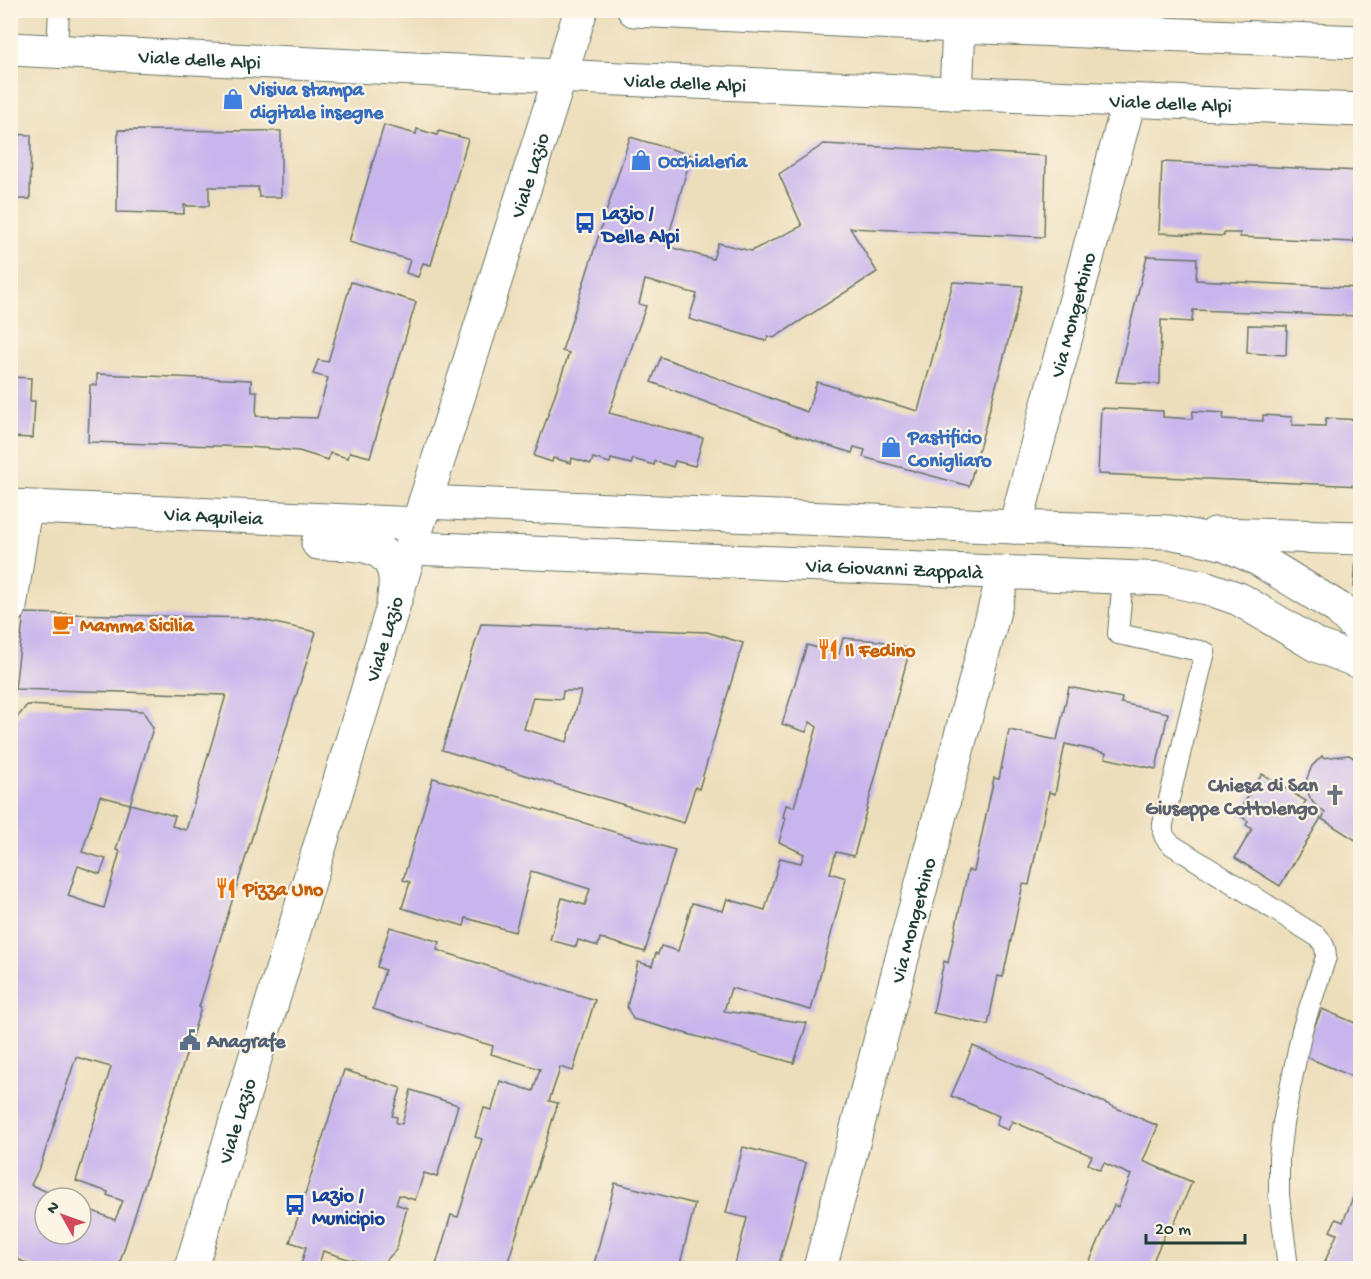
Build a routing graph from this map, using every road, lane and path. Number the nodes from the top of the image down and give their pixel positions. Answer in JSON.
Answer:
{"nodes":[{"id":1,"x":59,"y":10,"type":"edge"},
{"id":2,"x":581,"y":10,"type":"edge"},
{"id":3,"x":634,"y":10,"type":"edge"},
{"id":4,"x":959,"y":26,"type":"junction"},
{"id":5,"x":1360,"y":42,"type":"edge"},
{"id":6,"x":10,"y":49,"type":"edge"},
{"id":7,"x":57,"y":51,"type":"junction"},
{"id":8,"x":561,"y":75,"type":"junction"},
{"id":9,"x":956,"y":94,"type":"junction"},
{"id":10,"x":1129,"y":101,"type":"junction"},
{"id":11,"x":1360,"y":111,"type":"edge"},
{"id":12,"x":18,"y":506,"type":"edge"},
{"id":13,"x":164,"y":514,"type":"junction"},
{"id":14,"x":418,"y":525,"type":"junction"},
{"id":15,"x":1015,"y":527,"type":"junction"},
{"id":16,"x":1169,"y":532,"type":"junction"},
{"id":17,"x":1360,"y":538,"type":"edge"},
{"id":18,"x":1004,"y":573,"type":"junction"},
{"id":19,"x":1123,"y":578,"type":"junction"},
{"id":20,"x":10,"y":607,"type":"edge"},
{"id":21,"x":393,"y":608,"type":"junction"},
{"id":22,"x":1354,"y":643,"type":"edge"},
{"id":23,"x":232,"y":1133,"type":"junction"},
{"id":24,"x":191,"y":1269,"type":"edge"},
{"id":25,"x":208,"y":1269,"type":"edge"},
{"id":26,"x":820,"y":1269,"type":"edge"},
{"id":27,"x":1288,"y":1269,"type":"edge"}],
"edges":[{"from":1,"to":7,"type":"lane"},
{"from":2,"to":8,"type":"street","name":"Viale Lazio"},
{"from":3,"to":4,"type":"street"},
{"from":4,"to":5,"type":"street"},
{"from":4,"to":9,"type":"street"},
{"from":6,"to":7,"type":"street","name":"Viale delle Alpi"},
{"from":7,"to":8,"type":"street","name":"Viale delle Alpi"},
{"from":8,"to":9,"type":"street","name":"Viale delle Alpi"},
{"from":8,"to":14,"type":"street","name":"Viale Lazio"},
{"from":9,"to":10,"type":"street","name":"Viale delle Alpi"},
{"from":10,"to":11,"type":"street","name":"Viale delle Alpi"},
{"from":10,"to":15,"type":"street","name":"Via Mongerbino"},
{"from":12,"to":13,"type":"street","name":"Via Aquileia"},
{"from":12,"to":20,"type":"street"},
{"from":13,"to":14,"type":"street","name":"Via Aquileia"},
{"from":13,"to":21,"type":"street"},
{"from":14,"to":15,"type":"street"},
{"from":14,"to":18,"type":"street","name":"Via Giovanni Zappalà"},
{"from":14,"to":21,"type":"street","name":"Viale Lazio"},
{"from":15,"to":16,"type":"street"},
{"from":16,"to":17,"type":"street"},
{"from":16,"to":22,"type":"street"},
{"from":18,"to":19,"type":"street","name":"Via Giovanni Zappalà"},
{"from":18,"to":26,"type":"street","name":"Via Mongerbino"},
{"from":19,"to":22,"type":"street","name":"Via Giovanni Zappalà"},
{"from":19,"to":27,"type":"lane"},
{"from":21,"to":23,"type":"street","name":"Viale Lazio"},
{"from":23,"to":24,"type":"street","name":"Viale Lazio"},
{"from":23,"to":25,"type":"street"}]}
